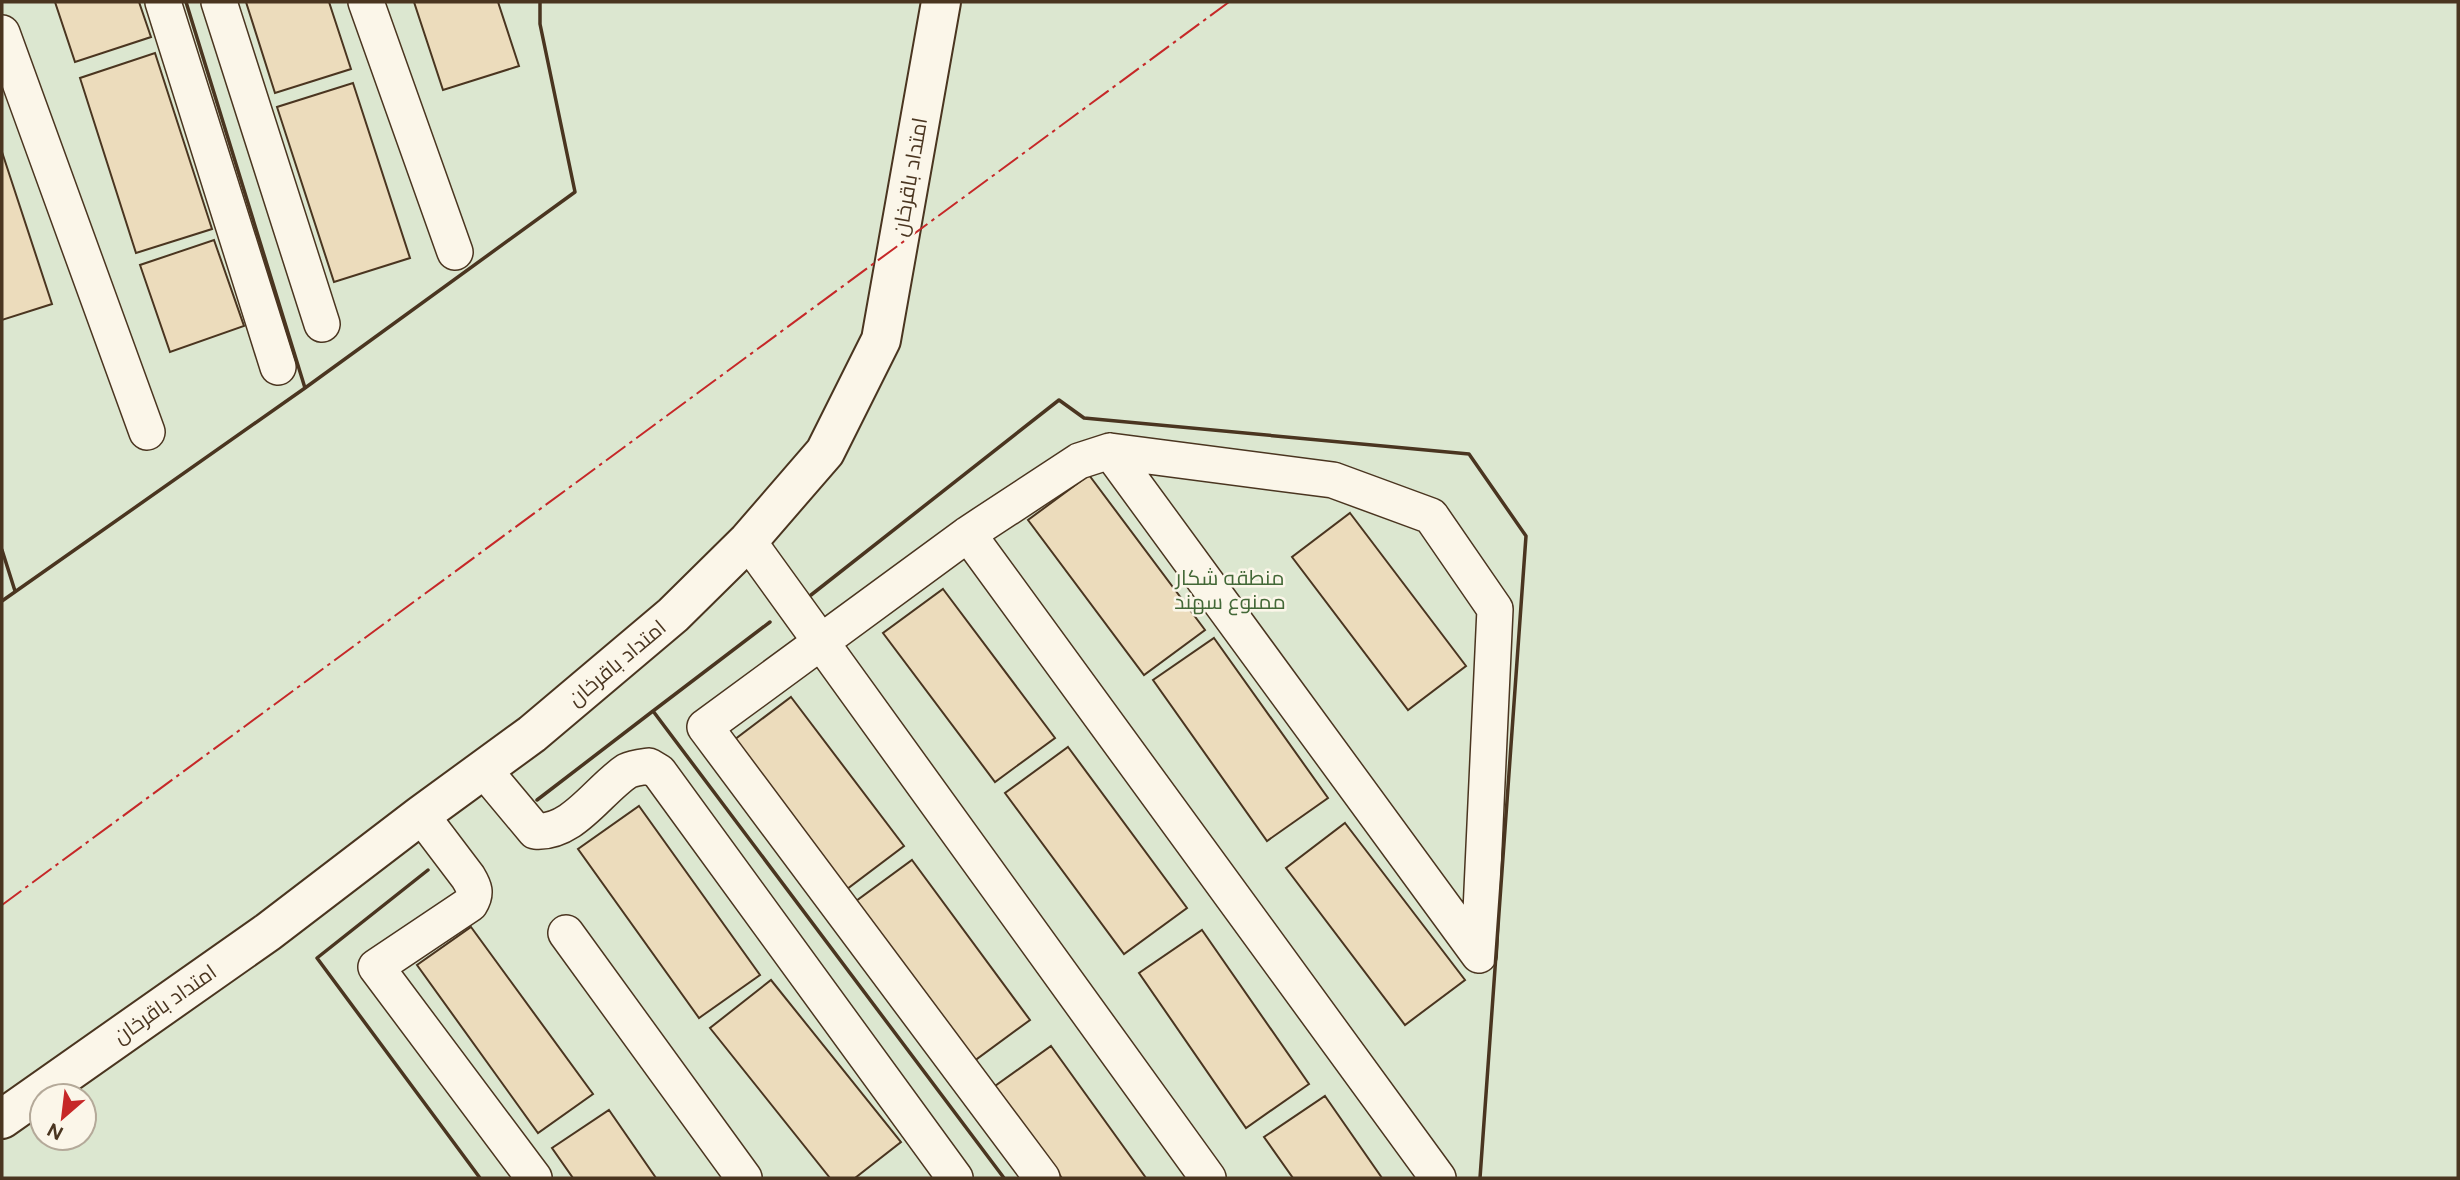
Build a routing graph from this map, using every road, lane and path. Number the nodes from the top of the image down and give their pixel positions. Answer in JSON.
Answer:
{"nodes":[{"id":1,"x":163,"y":2,"type":"edge"},
{"id":2,"x":219,"y":2,"type":"edge"},
{"id":3,"x":366,"y":2,"type":"edge"},
{"id":4,"x":941,"y":2,"type":"edge"},
{"id":5,"x":2,"y":33,"type":"edge"},
{"id":6,"x":455,"y":252,"type":"dead end"},
{"id":7,"x":322,"y":324,"type":"dead end"},
{"id":8,"x":278,"y":367,"type":"dead end"},
{"id":9,"x":147,"y":432,"type":"dead end"},
{"id":10,"x":1110,"y":452,"type":"junction"},
{"id":11,"x":968,"y":534,"type":"junction"},
{"id":12,"x":748,"y":541,"type":"junction"},
{"id":13,"x":821,"y":641,"type":"junction"},
{"id":14,"x":484,"y":770,"type":"junction"},
{"id":15,"x":421,"y":815,"type":"junction"},
{"id":16,"x":566,"y":933,"type":"dead end"},
{"id":17,"x":2,"y":1119,"type":"edge"},
{"id":18,"x":534,"y":1178,"type":"edge"},
{"id":19,"x":744,"y":1178,"type":"edge"},
{"id":20,"x":955,"y":1178,"type":"edge"},
{"id":21,"x":1042,"y":1178,"type":"edge"},
{"id":22,"x":1208,"y":1178,"type":"edge"},
{"id":23,"x":1438,"y":1178,"type":"edge"}],
"edges":[{"from":1,"to":8,"type":"street"},
{"from":2,"to":7,"type":"street"},
{"from":3,"to":6,"type":"street"},
{"from":4,"to":12,"type":"main road","name":"امتداد باقرخان"},
{"from":5,"to":9,"type":"street"},
{"from":10,"to":10,"type":"street"},
{"from":10,"to":11,"type":"street"},
{"from":11,"to":13,"type":"street"},
{"from":11,"to":23,"type":"street"},
{"from":12,"to":13,"type":"street"},
{"from":12,"to":14,"type":"main road","name":"امتداد باقرخان"},
{"from":13,"to":21,"type":"street"},
{"from":13,"to":22,"type":"street"},
{"from":14,"to":15,"type":"main road","name":"امتداد باقرخان"},
{"from":14,"to":20,"type":"street"},
{"from":15,"to":17,"type":"main road","name":"امتداد باقرخان"},
{"from":15,"to":18,"type":"street"},
{"from":16,"to":19,"type":"street"}]}
